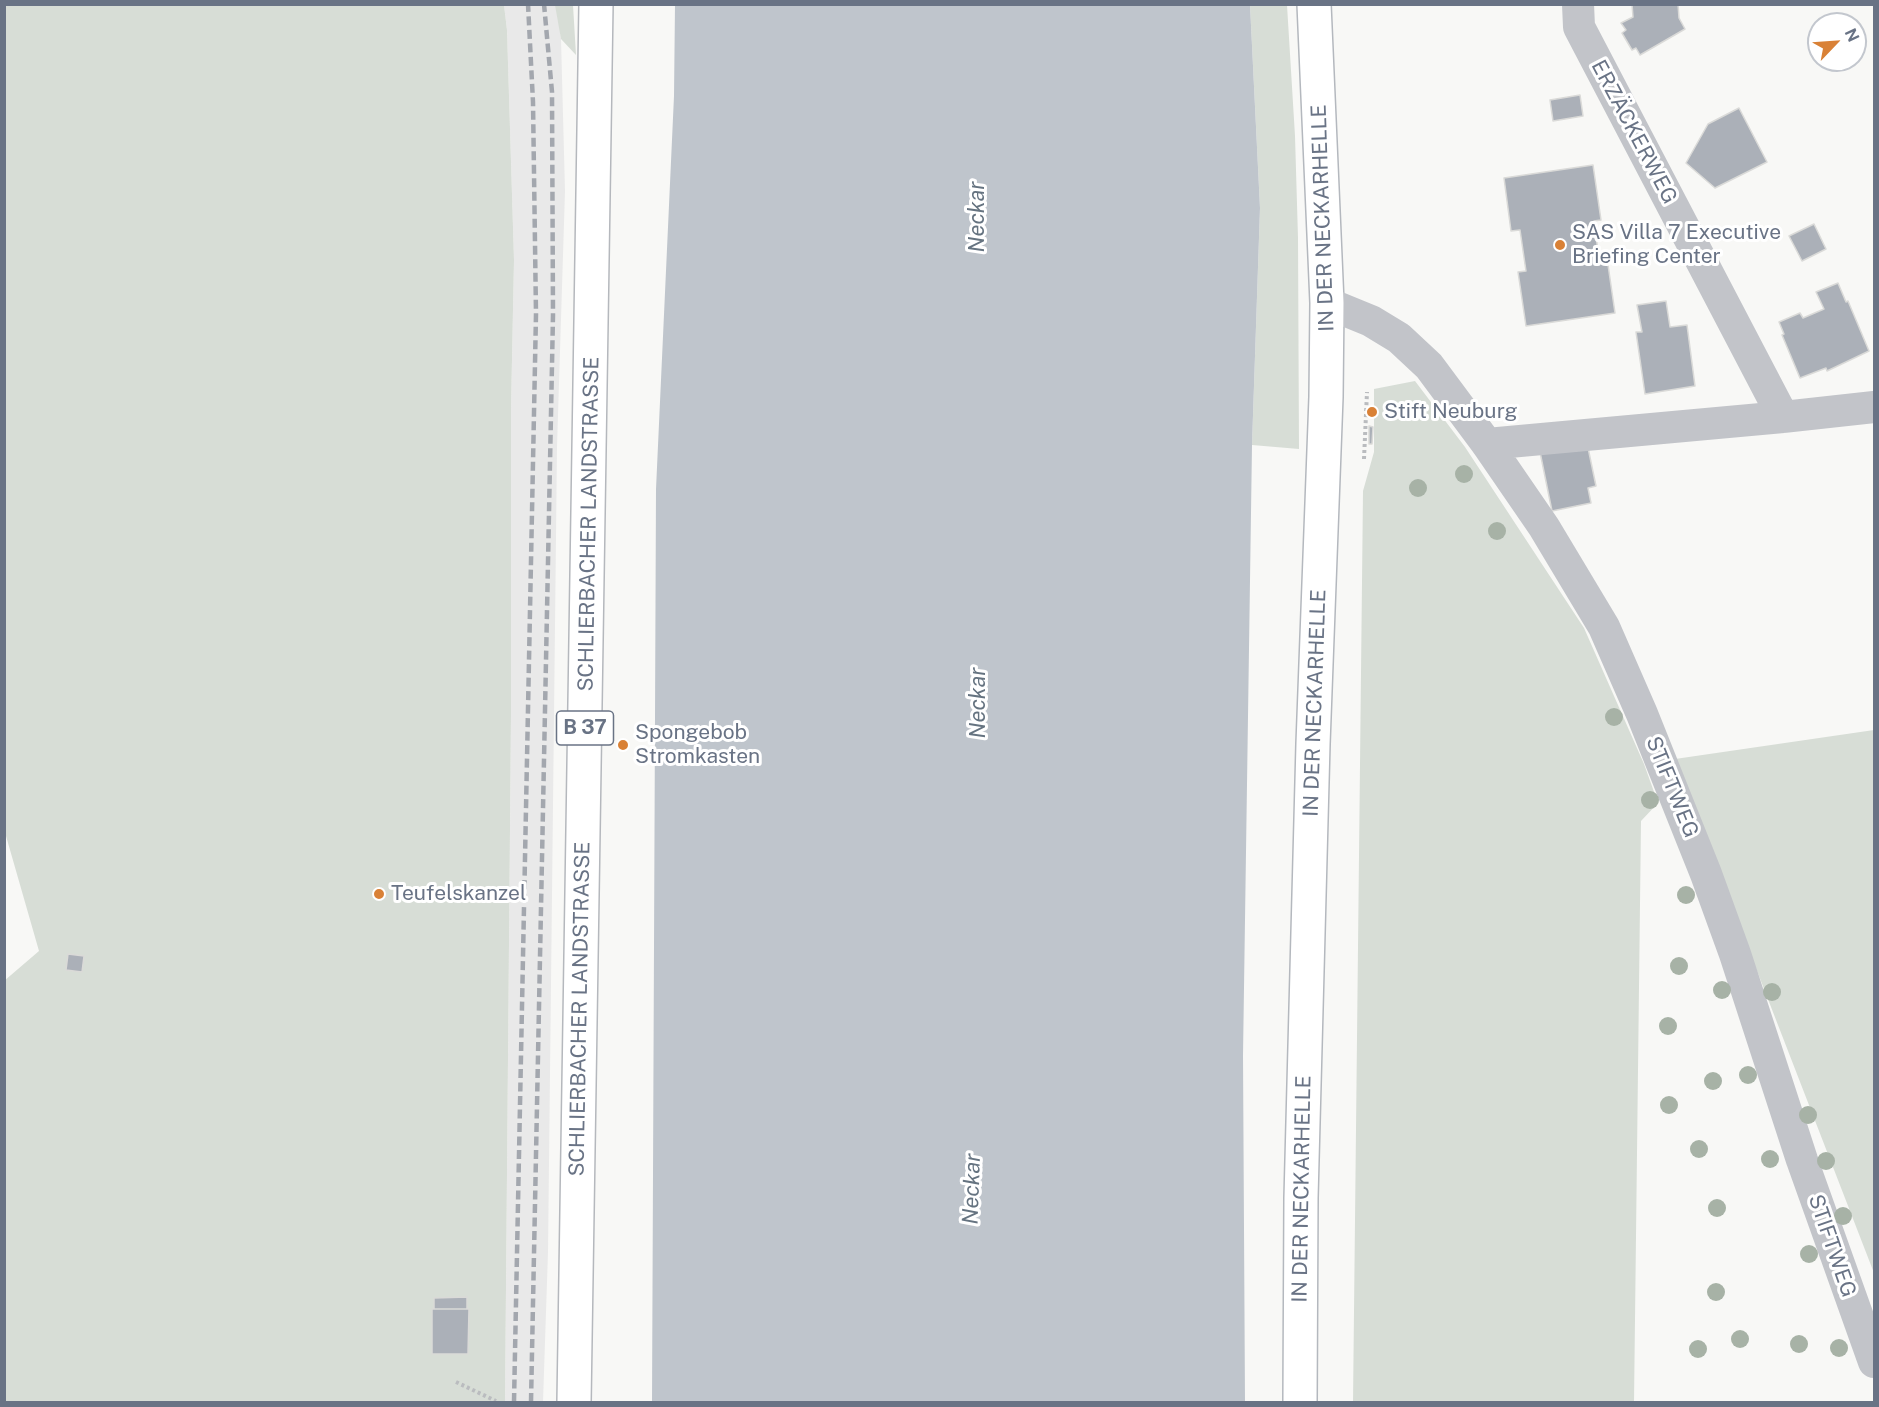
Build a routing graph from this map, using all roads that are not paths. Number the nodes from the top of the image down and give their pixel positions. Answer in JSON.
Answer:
{"nodes":[{"id":1,"x":596,"y":4,"type":"edge"},
{"id":2,"x":1314,"y":4,"type":"edge"},
{"id":3,"x":1578,"y":4,"type":"edge"},
{"id":4,"x":1327,"y":303,"type":"junction"},
{"id":5,"x":1875,"y":407,"type":"edge"},
{"id":6,"x":1783,"y":417,"type":"junction"},
{"id":7,"x":1487,"y":444,"type":"junction"},
{"id":8,"x":1875,"y":1362,"type":"edge"},
{"id":9,"x":574,"y":1402,"type":"edge"},
{"id":10,"x":1300,"y":1402,"type":"edge"}],
"edges":[{"from":1,"to":9,"type":"main road","name":"SCHLIERBACHER LANDSTRASSE","number":"B 37"},
{"from":2,"to":4,"type":"main road","name":"IN DER NECKARHELLE"},
{"from":3,"to":6,"type":"street","name":"ERZÄCKERWEG"},
{"from":4,"to":7,"type":"street","name":"STIFTWEG"},
{"from":4,"to":10,"type":"main road","name":"IN DER NECKARHELLE"},
{"from":5,"to":6,"type":"street"},
{"from":6,"to":7,"type":"street"},
{"from":7,"to":8,"type":"street","name":"STIFTWEG"}]}
